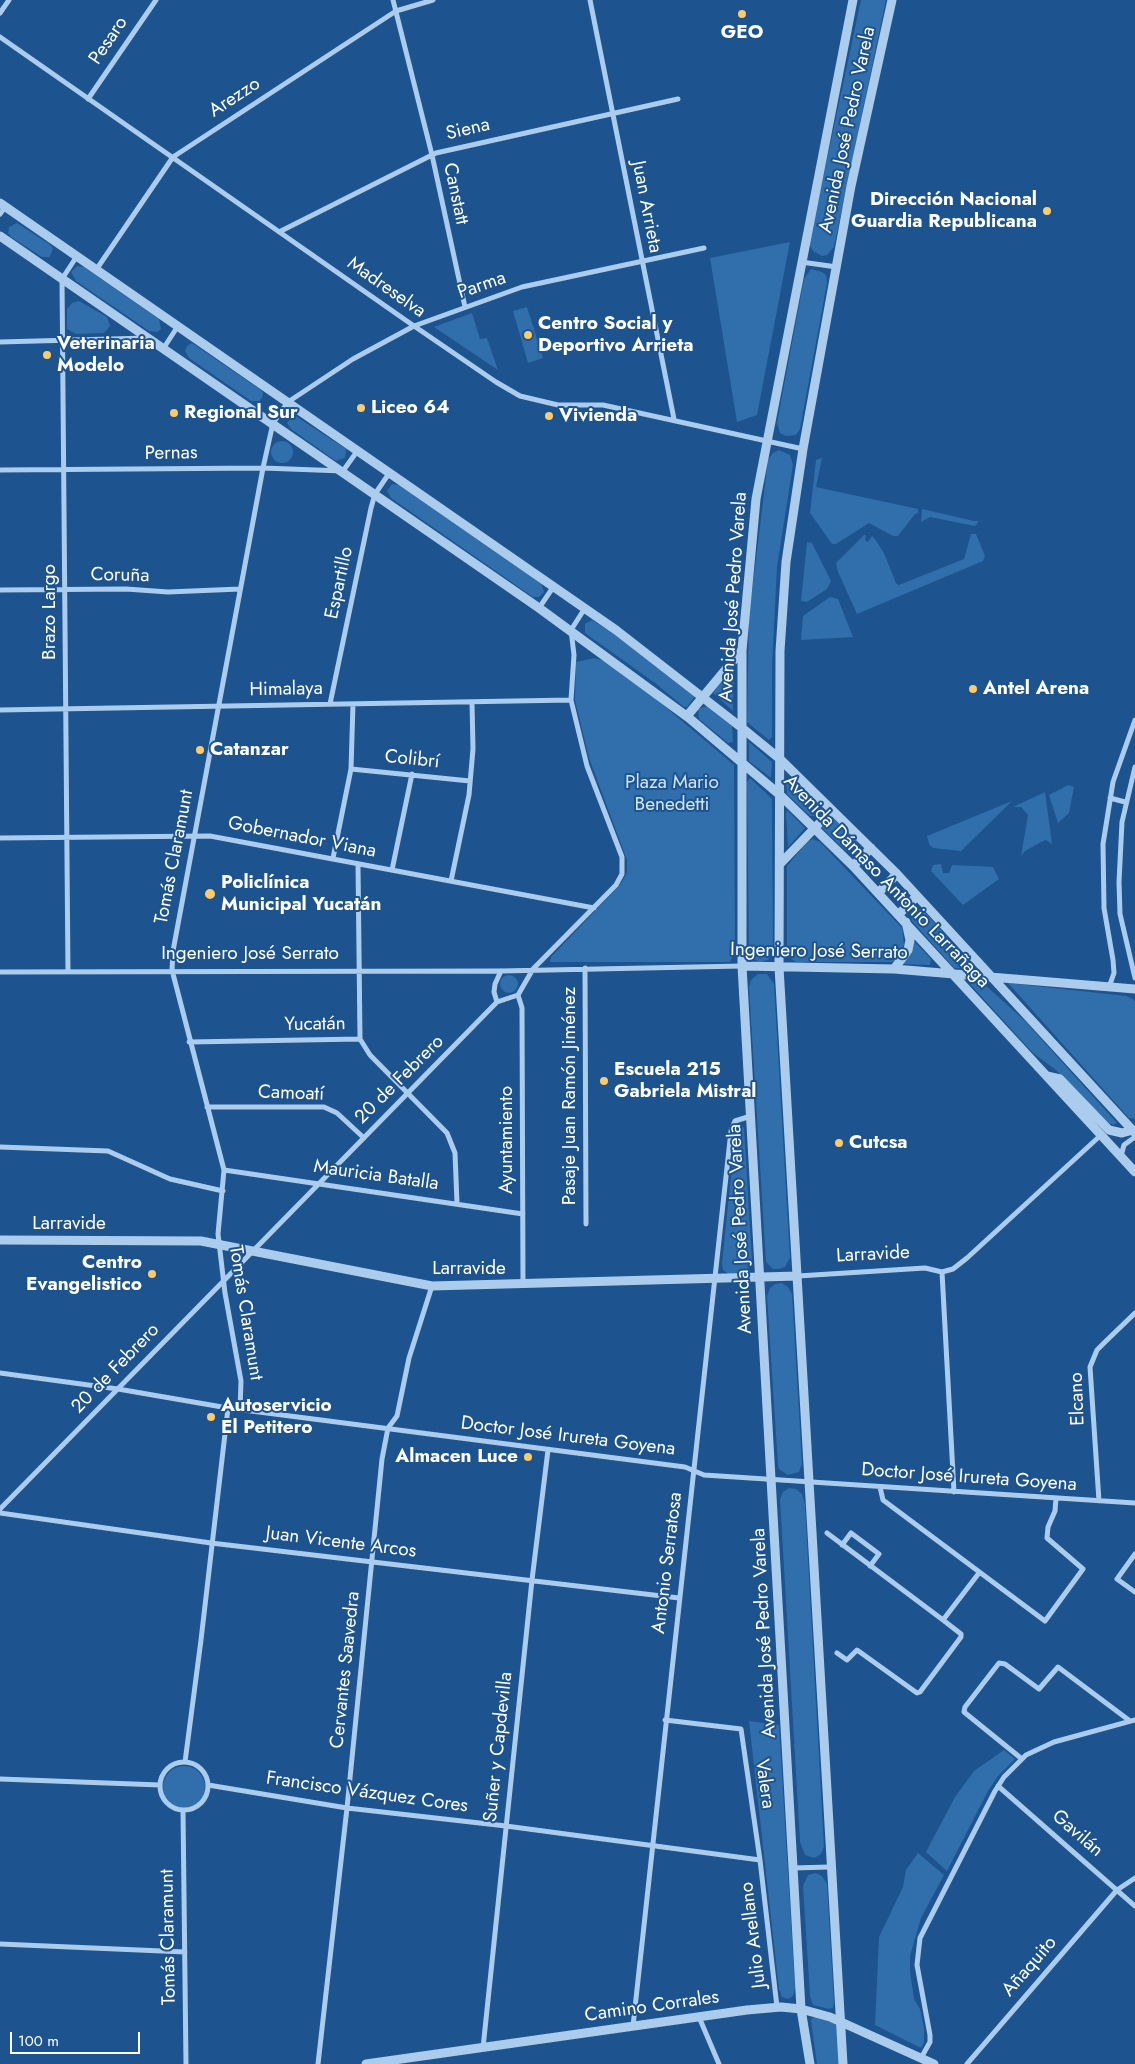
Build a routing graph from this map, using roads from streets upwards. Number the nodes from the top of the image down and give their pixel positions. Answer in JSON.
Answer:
{"nodes":[{"id":1,"x":9,"y":0,"type":"edge"},
{"id":2,"x":156,"y":0,"type":"edge"},
{"id":3,"x":393,"y":0,"type":"edge"},
{"id":4,"x":433,"y":0,"type":"edge"},
{"id":5,"x":590,"y":0,"type":"edge"},
{"id":6,"x":852,"y":0,"type":"edge"},
{"id":7,"x":892,"y":0,"type":"edge"},
{"id":8,"x":396,"y":11,"type":"junction"},
{"id":9,"x":0,"y":13,"type":"edge"},
{"id":10,"x":0,"y":37,"type":"edge"},
{"id":11,"x":88,"y":99,"type":"junction"},
{"id":12,"x":678,"y":99,"type":"dead end"},
{"id":13,"x":613,"y":113,"type":"junction"},
{"id":14,"x":432,"y":155,"type":"junction"},
{"id":15,"x":173,"y":157,"type":"junction"},
{"id":16,"x":2,"y":208,"type":"edge"},
{"id":17,"x":278,"y":232,"type":"junction"},
{"id":18,"x":0,"y":236,"type":"edge"},
{"id":19,"x":704,"y":248,"type":"dead end"},
{"id":20,"x":77,"y":256,"type":"junction"},
{"id":21,"x":641,"y":261,"type":"junction"},
{"id":22,"x":801,"y":262,"type":"junction"},
{"id":23,"x":837,"y":267,"type":"junction"},
{"id":24,"x":96,"y":270,"type":"junction"},
{"id":25,"x":62,"y":278,"type":"junction"},
{"id":26,"x":465,"y":307,"type":"junction"},
{"id":27,"x":178,"y":326,"type":"junction"},
{"id":28,"x":414,"y":326,"type":"junction"},
{"id":29,"x":148,"y":338,"type":"junction"},
{"id":30,"x":0,"y":342,"type":"edge"},
{"id":31,"x":63,"y":342,"type":"junction"},
{"id":32,"x":163,"y":349,"type":"junction"},
{"id":33,"x":288,"y":402,"type":"junction"},
{"id":34,"x":674,"y":419,"type":"junction"},
{"id":35,"x":273,"y":423,"type":"junction"},
{"id":36,"x":766,"y":441,"type":"junction"},
{"id":37,"x":358,"y":449,"type":"junction"},
{"id":38,"x":803,"y":449,"type":"junction"},
{"id":39,"x":263,"y":468,"type":"junction"},
{"id":40,"x":0,"y":470,"type":"edge"},
{"id":41,"x":65,"y":470,"type":"junction"},
{"id":42,"x":343,"y":471,"type":"junction"},
{"id":43,"x":390,"y":472,"type":"junction"},
{"id":44,"x":375,"y":494,"type":"junction"},
{"id":45,"x":554,"y":586,"type":"junction"},
{"id":46,"x":240,"y":589,"type":"junction"},
{"id":47,"x":0,"y":590,"type":"edge"},
{"id":48,"x":65,"y":590,"type":"junction"},
{"id":49,"x":539,"y":608,"type":"junction"},
{"id":50,"x":585,"y":608,"type":"junction"},
{"id":51,"x":571,"y":630,"type":"junction"},
{"id":52,"x":742,"y":650,"type":"junction"},
{"id":53,"x":703,"y":696,"type":"junction"},
{"id":54,"x":572,"y":700,"type":"junction"},
{"id":55,"x":472,"y":702,"type":"junction"},
{"id":56,"x":330,"y":704,"type":"junction"},
{"id":57,"x":353,"y":704,"type":"junction"},
{"id":58,"x":219,"y":706,"type":"junction"},
{"id":59,"x":66,"y":708,"type":"junction"},
{"id":60,"x":0,"y":710,"type":"edge"},
{"id":61,"x":687,"y":716,"type":"junction"},
{"id":62,"x":1135,"y":720,"type":"edge"},
{"id":63,"x":742,"y":728,"type":"junction"},
{"id":64,"x":780,"y":760,"type":"junction"},
{"id":65,"x":741,"y":761,"type":"junction"},
{"id":66,"x":1135,"y":767,"type":"edge"},
{"id":67,"x":351,"y":769,"type":"junction"},
{"id":68,"x":412,"y":774,"type":"junction"},
{"id":69,"x":470,"y":781,"type":"junction"},
{"id":70,"x":1132,"y":786,"type":"edge"},
{"id":71,"x":780,"y":795,"type":"junction"},
{"id":72,"x":1110,"y":798,"type":"junction"},
{"id":73,"x":1125,"y":802,"type":"junction"},
{"id":74,"x":832,"y":810,"type":"junction"},
{"id":75,"x":815,"y":828,"type":"junction"},
{"id":76,"x":68,"y":836,"type":"junction"},
{"id":77,"x":194,"y":836,"type":"junction"},
{"id":78,"x":0,"y":838,"type":"edge"},
{"id":79,"x":871,"y":848,"type":"junction"},
{"id":80,"x":333,"y":858,"type":"junction"},
{"id":81,"x":358,"y":864,"type":"junction"},
{"id":82,"x":780,"y":864,"type":"junction"},
{"id":83,"x":853,"y":866,"type":"junction"},
{"id":84,"x":392,"y":870,"type":"junction"},
{"id":85,"x":897,"y":874,"type":"junction"},
{"id":86,"x":451,"y":881,"type":"junction"},
{"id":87,"x":878,"y":893,"type":"junction"},
{"id":88,"x":917,"y":896,"type":"junction"},
{"id":89,"x":594,"y":908,"type":"junction"},
{"id":90,"x":899,"y":914,"type":"junction"},
{"id":91,"x":906,"y":922,"type":"junction"},
{"id":92,"x":742,"y":966,"type":"junction"},
{"id":93,"x":779,"y":967,"type":"junction"},
{"id":94,"x":585,"y":968,"type":"junction"},
{"id":95,"x":533,"y":969,"type":"junction"},
{"id":96,"x":894,"y":969,"type":"junction"},
{"id":97,"x":172,"y":970,"type":"junction"},
{"id":98,"x":358,"y":970,"type":"junction"},
{"id":99,"x":501,"y":971,"type":"junction"},
{"id":100,"x":0,"y":972,"type":"edge"},
{"id":101,"x":68,"y":972,"type":"junction"},
{"id":102,"x":952,"y":972,"type":"junction"},
{"id":103,"x":992,"y":976,"type":"junction"},
{"id":104,"x":1135,"y":978,"type":"edge"},
{"id":105,"x":1109,"y":986,"type":"junction"},
{"id":106,"x":1135,"y":989,"type":"edge"},
{"id":107,"x":518,"y":995,"type":"junction"},
{"id":108,"x":497,"y":1002,"type":"junction"},
{"id":109,"x":360,"y":1039,"type":"junction"},
{"id":110,"x":189,"y":1042,"type":"junction"},
{"id":111,"x":1047,"y":1076,"type":"junction"},
{"id":112,"x":408,"y":1093,"type":"junction"},
{"id":113,"x":207,"y":1107,"type":"junction"},
{"id":114,"x":752,"y":1116,"type":"junction"},
{"id":115,"x":1134,"y":1132,"type":"edge"},
{"id":116,"x":1101,"y":1135,"type":"junction"},
{"id":117,"x":364,"y":1138,"type":"junction"},
{"id":118,"x":0,"y":1147,"type":"edge"},
{"id":119,"x":1121,"y":1156,"type":"junction"},
{"id":120,"x":224,"y":1170,"type":"junction"},
{"id":121,"x":1135,"y":1172,"type":"edge"},
{"id":122,"x":319,"y":1184,"type":"junction"},
{"id":123,"x":223,"y":1191,"type":"junction"},
{"id":124,"x":457,"y":1203,"type":"junction"},
{"id":125,"x":523,"y":1214,"type":"junction"},
{"id":126,"x":586,"y":1224,"type":"dead end"},
{"id":127,"x":0,"y":1240,"type":"edge"},
{"id":128,"x":219,"y":1243,"type":"junction"},
{"id":129,"x":254,"y":1250,"type":"junction"},
{"id":130,"x":942,"y":1272,"type":"junction"},
{"id":131,"x":798,"y":1276,"type":"junction"},
{"id":132,"x":759,"y":1277,"type":"junction"},
{"id":133,"x":223,"y":1280,"type":"junction"},
{"id":134,"x":714,"y":1280,"type":"junction"},
{"id":135,"x":523,"y":1285,"type":"junction"},
{"id":136,"x":432,"y":1286,"type":"junction"},
{"id":137,"x":1135,"y":1313,"type":"edge"},
{"id":138,"x":0,"y":1373,"type":"edge"},
{"id":139,"x":118,"y":1389,"type":"junction"},
{"id":140,"x":228,"y":1408,"type":"junction"},
{"id":141,"x":240,"y":1410,"type":"junction"},
{"id":142,"x":388,"y":1428,"type":"junction"},
{"id":143,"x":548,"y":1450,"type":"junction"},
{"id":144,"x":694,"y":1471,"type":"junction"},
{"id":145,"x":773,"y":1480,"type":"junction"},
{"id":146,"x":810,"y":1482,"type":"junction"},
{"id":147,"x":880,"y":1487,"type":"junction"},
{"id":148,"x":954,"y":1492,"type":"junction"},
{"id":149,"x":1056,"y":1498,"type":"junction"},
{"id":150,"x":1099,"y":1501,"type":"junction"},
{"id":151,"x":1135,"y":1503,"type":"edge"},
{"id":152,"x":0,"y":1509,"type":"edge"},
{"id":153,"x":0,"y":1513,"type":"edge"},
{"id":154,"x":826,"y":1533,"type":"dead end"},
{"id":155,"x":211,"y":1543,"type":"junction"},
{"id":156,"x":842,"y":1545,"type":"junction"},
{"id":157,"x":1135,"y":1554,"type":"edge"},
{"id":158,"x":372,"y":1561,"type":"junction"},
{"id":159,"x":870,"y":1566,"type":"junction"},
{"id":160,"x":979,"y":1573,"type":"junction"},
{"id":161,"x":532,"y":1580,"type":"junction"},
{"id":162,"x":1135,"y":1592,"type":"edge"},
{"id":163,"x":679,"y":1598,"type":"junction"},
{"id":164,"x":943,"y":1620,"type":"junction"},
{"id":165,"x":837,"y":1653,"type":"dead end"},
{"id":166,"x":666,"y":1720,"type":"junction"},
{"id":167,"x":1133,"y":1721,"type":"edge"},
{"id":168,"x":1022,"y":1759,"type":"junction"},
{"id":169,"x":185,"y":1762,"type":"junction"},
{"id":170,"x":0,"y":1779,"type":"edge"},
{"id":171,"x":160,"y":1785,"type":"junction"},
{"id":172,"x":208,"y":1785,"type":"junction"},
{"id":173,"x":998,"y":1786,"type":"junction"},
{"id":174,"x":347,"y":1808,"type":"junction"},
{"id":175,"x":183,"y":1810,"type":"junction"},
{"id":176,"x":506,"y":1826,"type":"junction"},
{"id":177,"x":652,"y":1846,"type":"junction"},
{"id":178,"x":760,"y":1860,"type":"junction"},
{"id":179,"x":830,"y":1867,"type":"junction"},
{"id":180,"x":793,"y":1868,"type":"junction"},
{"id":181,"x":1135,"y":1878,"type":"edge"},
{"id":182,"x":1117,"y":1890,"type":"junction"},
{"id":183,"x":1135,"y":1906,"type":"edge"},
{"id":184,"x":0,"y":1944,"type":"edge"},
{"id":185,"x":184,"y":1952,"type":"junction"},
{"id":186,"x":777,"y":2007,"type":"junction"},
{"id":187,"x":801,"y":2009,"type":"junction"},
{"id":188,"x":698,"y":2017,"type":"junction"},
{"id":189,"x":839,"y":2021,"type":"junction"},
{"id":190,"x":633,"y":2026,"type":"junction"},
{"id":191,"x":484,"y":2048,"type":"junction"},
{"id":192,"x":921,"y":2058,"type":"junction"},
{"id":193,"x":186,"y":2064,"type":"edge"},
{"id":194,"x":318,"y":2064,"type":"edge"},
{"id":195,"x":366,"y":2064,"type":"edge"},
{"id":196,"x":719,"y":2064,"type":"edge"},
{"id":197,"x":810,"y":2064,"type":"edge"},
{"id":198,"x":843,"y":2064,"type":"edge"},
{"id":199,"x":934,"y":2064,"type":"edge"},
{"id":200,"x":967,"y":2064,"type":"edge"}],
"edges":[{"from":1,"to":9,"type":"street"},
{"from":2,"to":11,"type":"street","name":"Pesaro"},
{"from":3,"to":8,"type":"street","name":"Canstatt"},
{"from":4,"to":8,"type":"street","name":"Arezzo"},
{"from":5,"to":13,"type":"street","name":"Juan Arrieta"},
{"from":6,"to":22,"type":"street","name":"Avenida José Pedro Varela"},
{"from":7,"to":23,"type":"street","name":"Avenida José Pedro Varela"},
{"from":8,"to":14,"type":"street","name":"Canstatt"},
{"from":8,"to":15,"type":"street","name":"Arezzo"},
{"from":10,"to":11,"type":"street","name":"Madreselva"},
{"from":11,"to":15,"type":"street","name":"Madreselva"},
{"from":12,"to":13,"type":"street","name":"Siena"},
{"from":13,"to":14,"type":"street","name":"Siena"},
{"from":13,"to":21,"type":"street","name":"Juan Arrieta"},
{"from":14,"to":17,"type":"street","name":"Siena"},
{"from":14,"to":26,"type":"street","name":"Canstatt"},
{"from":15,"to":17,"type":"street","name":"Madreselva"},
{"from":15,"to":24,"type":"street","name":"Arezzo"},
{"from":16,"to":20,"type":"street","name":"Avenida Dámaso Antonio Larrañaga"},
{"from":17,"to":28,"type":"street","name":"Madreselva"},
{"from":18,"to":25,"type":"street","name":"Avenida Dámaso Antonio Larrañaga"},
{"from":19,"to":21,"type":"street","name":"Parma"},
{"from":20,"to":24,"type":"street","name":"Avenida Dámaso Antonio Larrañaga"},
{"from":20,"to":25,"type":"street"},
{"from":21,"to":26,"type":"street","name":"Parma"},
{"from":21,"to":34,"type":"street","name":"Juan Arrieta"},
{"from":22,"to":23,"type":"street"},
{"from":22,"to":36,"type":"street","name":"Avenida José Pedro Varela"},
{"from":23,"to":38,"type":"street","name":"Avenida José Pedro Varela"},
{"from":24,"to":27,"type":"street","name":"Avenida Dámaso Antonio Larrañaga"},
{"from":25,"to":29,"type":"street","name":"Avenida Dámaso Antonio Larrañaga"},
{"from":25,"to":31,"type":"street","name":"Brazo Largo"},
{"from":26,"to":28,"type":"street","name":"Parma"},
{"from":27,"to":32,"type":"street"},
{"from":27,"to":33,"type":"street","name":"Avenida Dámaso Antonio Larrañaga"},
{"from":28,"to":33,"type":"street","name":"Parma"},
{"from":28,"to":34,"type":"street","name":"Madreselva"},
{"from":29,"to":31,"type":"street"},
{"from":29,"to":32,"type":"street","name":"Avenida Dámaso Antonio Larrañaga"},
{"from":30,"to":31,"type":"street"},
{"from":31,"to":41,"type":"street","name":"Brazo Largo"},
{"from":32,"to":35,"type":"street","name":"Avenida Dámaso Antonio Larrañaga"},
{"from":33,"to":35,"type":"street","name":"Tomás Claramunt"},
{"from":33,"to":37,"type":"street","name":"Avenida Dámaso Antonio Larrañaga"},
{"from":34,"to":36,"type":"street","name":"Madreselva"},
{"from":35,"to":39,"type":"street","name":"Tomás Claramunt"},
{"from":35,"to":42,"type":"street","name":"Avenida Dámaso Antonio Larrañaga"},
{"from":36,"to":38,"type":"street","name":"Madreselva"},
{"from":36,"to":52,"type":"street","name":"Avenida José Pedro Varela"},
{"from":37,"to":42,"type":"street"},
{"from":37,"to":43,"type":"street","name":"Avenida Dámaso Antonio Larrañaga"},
{"from":38,"to":64,"type":"street","name":"Avenida José Pedro Varela"},
{"from":39,"to":41,"type":"street","name":"Pernas"},
{"from":39,"to":42,"type":"street","name":"Pernas"},
{"from":39,"to":46,"type":"street","name":"Tomás Claramunt"},
{"from":40,"to":41,"type":"street","name":"Pernas"},
{"from":41,"to":48,"type":"street","name":"Brazo Largo"},
{"from":42,"to":44,"type":"street","name":"Avenida Dámaso Antonio Larrañaga"},
{"from":43,"to":44,"type":"street","name":"Espartillo"},
{"from":43,"to":45,"type":"street","name":"Avenida Dámaso Antonio Larrañaga"},
{"from":44,"to":49,"type":"street","name":"Avenida Dámaso Antonio Larrañaga"},
{"from":44,"to":56,"type":"street","name":"Espartillo"},
{"from":45,"to":49,"type":"street"},
{"from":45,"to":50,"type":"street","name":"Avenida Dámaso Antonio Larrañaga"},
{"from":46,"to":48,"type":"street","name":"Coruña"},
{"from":46,"to":58,"type":"street","name":"Tomás Claramunt"},
{"from":47,"to":48,"type":"street","name":"Coruña"},
{"from":48,"to":59,"type":"street","name":"Brazo Largo"},
{"from":49,"to":51,"type":"street","name":"Avenida Dámaso Antonio Larrañaga"},
{"from":50,"to":51,"type":"street"},
{"from":50,"to":53,"type":"street","name":"Avenida Dámaso Antonio Larrañaga"},
{"from":51,"to":54,"type":"street"},
{"from":51,"to":61,"type":"street","name":"Avenida Dámaso Antonio Larrañaga"},
{"from":52,"to":53,"type":"street"},
{"from":52,"to":63,"type":"street","name":"Avenida José Pedro Varela"},
{"from":53,"to":61,"type":"street"},
{"from":53,"to":63,"type":"street","name":"Avenida Dámaso Antonio Larrañaga"},
{"from":54,"to":55,"type":"street","name":"Himalaya"},
{"from":54,"to":89,"type":"street"},
{"from":55,"to":57,"type":"street","name":"Himalaya"},
{"from":55,"to":69,"type":"street"},
{"from":56,"to":57,"type":"street","name":"Himalaya"},
{"from":56,"to":58,"type":"street","name":"Himalaya"},
{"from":57,"to":67,"type":"street"},
{"from":58,"to":59,"type":"street","name":"Himalaya"},
{"from":58,"to":77,"type":"street","name":"Tomás Claramunt"},
{"from":59,"to":60,"type":"street","name":"Himalaya"},
{"from":59,"to":76,"type":"street","name":"Brazo Largo"},
{"from":61,"to":65,"type":"street","name":"Avenida Dámaso Antonio Larrañaga"},
{"from":62,"to":72,"type":"street"},
{"from":63,"to":64,"type":"street","name":"Avenida Dámaso Antonio Larrañaga"},
{"from":63,"to":65,"type":"street","name":"Avenida José Pedro Varela"},
{"from":64,"to":71,"type":"street","name":"Avenida José Pedro Varela"},
{"from":64,"to":74,"type":"street","name":"Avenida Dámaso Antonio Larrañaga"},
{"from":65,"to":71,"type":"street","name":"Avenida Dámaso Antonio Larrañaga"},
{"from":65,"to":92,"type":"street","name":"Avenida José Pedro Varela"},
{"from":66,"to":70,"type":"street"},
{"from":67,"to":68,"type":"street","name":"Colibrí"},
{"from":67,"to":80,"type":"street"},
{"from":68,"to":69,"type":"street","name":"Colibrí"},
{"from":68,"to":84,"type":"street"},
{"from":69,"to":86,"type":"street"},
{"from":70,"to":73,"type":"street"},
{"from":71,"to":75,"type":"street","name":"Avenida Dámaso Antonio Larrañaga"},
{"from":71,"to":82,"type":"street","name":"Avenida José Pedro Varela"},
{"from":72,"to":73,"type":"street"},
{"from":72,"to":105,"type":"street"},
{"from":73,"to":104,"type":"street"},
{"from":74,"to":75,"type":"street"},
{"from":74,"to":79,"type":"street","name":"Avenida Dámaso Antonio Larrañaga"},
{"from":75,"to":82,"type":"street"},
{"from":75,"to":83,"type":"street","name":"Avenida Dámaso Antonio Larrañaga"},
{"from":76,"to":77,"type":"street","name":"Gobernador Viana"},
{"from":76,"to":78,"type":"street","name":"Gobernador Viana"},
{"from":76,"to":101,"type":"street","name":"Brazo Largo"},
{"from":77,"to":80,"type":"street","name":"Gobernador Viana"},
{"from":77,"to":97,"type":"street","name":"Tomás Claramunt"},
{"from":79,"to":83,"type":"street"},
{"from":79,"to":85,"type":"street","name":"Avenida Dámaso Antonio Larrañaga"},
{"from":80,"to":81,"type":"street","name":"Gobernador Viana"},
{"from":81,"to":84,"type":"street","name":"Gobernador Viana"},
{"from":81,"to":98,"type":"street"},
{"from":82,"to":93,"type":"street","name":"Avenida José Pedro Varela"},
{"from":83,"to":87,"type":"street","name":"Avenida Dámaso Antonio Larrañaga"},
{"from":84,"to":86,"type":"street","name":"Gobernador Viana"},
{"from":85,"to":87,"type":"street"},
{"from":85,"to":88,"type":"street","name":"Avenida Dámaso Antonio Larrañaga"},
{"from":86,"to":89,"type":"street","name":"Gobernador Viana"},
{"from":87,"to":90,"type":"street","name":"Avenida Dámaso Antonio Larrañaga"},
{"from":88,"to":90,"type":"street"},
{"from":88,"to":103,"type":"street","name":"Avenida Dámaso Antonio Larrañaga"},
{"from":89,"to":95,"type":"street"},
{"from":90,"to":91,"type":"street","name":"Avenida Dámaso Antonio Larrañaga"},
{"from":91,"to":96,"type":"street"},
{"from":91,"to":102,"type":"street","name":"Avenida Dámaso Antonio Larrañaga"},
{"from":92,"to":93,"type":"street","name":"Ingeniero José Serrato"},
{"from":92,"to":94,"type":"street","name":"Ingeniero José Serrato"},
{"from":92,"to":114,"type":"street","name":"Avenida José Pedro Varela"},
{"from":93,"to":96,"type":"street","name":"Ingeniero José Serrato"},
{"from":93,"to":131,"type":"street","name":"Avenida José Pedro Varela"},
{"from":94,"to":95,"type":"street","name":"Ingeniero José Serrato"},
{"from":94,"to":126,"type":"street","name":"Pasaje Juan Ramón Jiménez"},
{"from":95,"to":99,"type":"street","name":"Ingeniero José Serrato"},
{"from":95,"to":107,"type":"street"},
{"from":96,"to":102,"type":"street","name":"Ingeniero José Serrato"},
{"from":97,"to":98,"type":"street","name":"Ingeniero José Serrato"},
{"from":97,"to":101,"type":"street","name":"Ingeniero José Serrato"},
{"from":97,"to":110,"type":"street","name":"Tomás Claramunt"},
{"from":98,"to":99,"type":"street","name":"Ingeniero José Serrato"},
{"from":98,"to":109,"type":"street"},
{"from":99,"to":108,"type":"street"},
{"from":100,"to":101,"type":"street","name":"Ingeniero José Serrato"},
{"from":102,"to":103,"type":"street","name":"Ingeniero José Serrato"},
{"from":102,"to":111,"type":"street","name":"Avenida Dámaso Antonio Larrañaga"},
{"from":103,"to":105,"type":"street","name":"Ingeniero José Serrato"},
{"from":103,"to":115,"type":"street","name":"Avenida Dámaso Antonio Larrañaga"},
{"from":105,"to":106,"type":"street","name":"Ingeniero José Serrato"},
{"from":107,"to":108,"type":"street","name":"20 de Febrero"},
{"from":107,"to":125,"type":"street","name":"Ayuntamiento"},
{"from":108,"to":112,"type":"street","name":"20 de Febrero"},
{"from":109,"to":110,"type":"street","name":"Yucatán"},
{"from":109,"to":112,"type":"street","name":"Yucatán"},
{"from":110,"to":113,"type":"street","name":"Tomás Claramunt"},
{"from":111,"to":115,"type":"street"},
{"from":111,"to":116,"type":"street","name":"Avenida Dámaso Antonio Larrañaga"},
{"from":112,"to":117,"type":"street","name":"20 de Febrero"},
{"from":112,"to":124,"type":"street","name":"Yucatán"},
{"from":113,"to":117,"type":"street","name":"Camoatí"},
{"from":113,"to":120,"type":"street","name":"Tomás Claramunt"},
{"from":114,"to":132,"type":"street","name":"Avenida José Pedro Varela"},
{"from":114,"to":134,"type":"street","name":"Antonio Serratosa"},
{"from":115,"to":119,"type":"street"},
{"from":116,"to":119,"type":"street","name":"Avenida Dámaso Antonio Larrañaga"},
{"from":116,"to":130,"type":"street"},
{"from":117,"to":122,"type":"street","name":"20 de Febrero"},
{"from":118,"to":123,"type":"street"},
{"from":119,"to":121,"type":"street","name":"Avenida Dámaso Antonio Larrañaga"},
{"from":120,"to":122,"type":"street","name":"Mauricia Batalla"},
{"from":120,"to":123,"type":"street","name":"Tomás Claramunt"},
{"from":122,"to":124,"type":"street","name":"Mauricia Batalla"},
{"from":122,"to":129,"type":"street","name":"20 de Febrero"},
{"from":123,"to":128,"type":"street","name":"Tomás Claramunt"},
{"from":124,"to":125,"type":"street","name":"Mauricia Batalla"},
{"from":125,"to":135,"type":"street","name":"Ayuntamiento"},
{"from":127,"to":128,"type":"street","name":"Larravide"},
{"from":128,"to":129,"type":"street","name":"Larravide"},
{"from":128,"to":133,"type":"street","name":"Tomás Claramunt"},
{"from":129,"to":133,"type":"street","name":"20 de Febrero"},
{"from":129,"to":136,"type":"street","name":"Larravide"},
{"from":130,"to":131,"type":"street","name":"Larravide"},
{"from":130,"to":148,"type":"street"},
{"from":131,"to":132,"type":"street","name":"Larravide"},
{"from":131,"to":146,"type":"street","name":"Avenida José Pedro Varela"},
{"from":132,"to":134,"type":"street","name":"Larravide"},
{"from":132,"to":145,"type":"street","name":"Avenida José Pedro Varela"},
{"from":133,"to":139,"type":"street","name":"20 de Febrero"},
{"from":133,"to":141,"type":"street","name":"Tomás Claramunt"},
{"from":134,"to":135,"type":"street","name":"Larravide"},
{"from":134,"to":144,"type":"street","name":"Antonio Serratosa"},
{"from":135,"to":136,"type":"street","name":"Larravide"},
{"from":136,"to":142,"type":"street","name":"Cervantes Saavedra"},
{"from":137,"to":150,"type":"street","name":"Elcano"},
{"from":138,"to":139,"type":"street","name":"Doctor José Irureta Goyena"},
{"from":139,"to":140,"type":"street","name":"Doctor José Irureta Goyena"},
{"from":139,"to":152,"type":"street","name":"20 de Febrero"},
{"from":140,"to":141,"type":"street","name":"Doctor José Irureta Goyena"},
{"from":140,"to":155,"type":"street"},
{"from":141,"to":142,"type":"street","name":"Doctor José Irureta Goyena"},
{"from":142,"to":143,"type":"street","name":"Doctor José Irureta Goyena"},
{"from":142,"to":158,"type":"street","name":"Cervantes Saavedra"},
{"from":143,"to":144,"type":"street","name":"Doctor José Irureta Goyena"},
{"from":143,"to":161,"type":"street","name":"Suñer y Capdevilla"},
{"from":144,"to":145,"type":"street","name":"Doctor José Irureta Goyena"},
{"from":144,"to":163,"type":"street","name":"Antonio Serratosa"},
{"from":145,"to":146,"type":"street","name":"Doctor José Irureta Goyena"},
{"from":145,"to":180,"type":"street","name":"Avenida José Pedro Varela"},
{"from":146,"to":147,"type":"street","name":"Doctor José Irureta Goyena"},
{"from":146,"to":179,"type":"street","name":"Avenida José Pedro Varela"},
{"from":147,"to":148,"type":"street","name":"Doctor José Irureta Goyena"},
{"from":147,"to":160,"type":"street"},
{"from":148,"to":149,"type":"street","name":"Doctor José Irureta Goyena"},
{"from":149,"to":150,"type":"street","name":"Doctor José Irureta Goyena"},
{"from":149,"to":160,"type":"street"},
{"from":150,"to":151,"type":"street","name":"Doctor José Irureta Goyena"},
{"from":153,"to":155,"type":"street","name":"Juan Vicente Arcos"},
{"from":154,"to":156,"type":"street"},
{"from":155,"to":158,"type":"street","name":"Juan Vicente Arcos"},
{"from":155,"to":169,"type":"street"},
{"from":156,"to":159,"type":"street"},
{"from":156,"to":159,"type":"street"},
{"from":157,"to":162,"type":"street"},
{"from":158,"to":161,"type":"street","name":"Juan Vicente Arcos"},
{"from":158,"to":174,"type":"street","name":"Cervantes Saavedra"},
{"from":159,"to":164,"type":"street"},
{"from":160,"to":164,"type":"street"},
{"from":161,"to":163,"type":"street","name":"Juan Vicente Arcos"},
{"from":161,"to":176,"type":"street","name":"Suñer y Capdevilla"},
{"from":163,"to":166,"type":"street","name":"Antonio Serratosa"},
{"from":164,"to":165,"type":"street"},
{"from":166,"to":177,"type":"street","name":"Antonio Serratosa"},
{"from":166,"to":178,"type":"street","name":"Valera"},
{"from":167,"to":168,"type":"street"},
{"from":167,"to":168,"type":"street"},
{"from":168,"to":173,"type":"street"},
{"from":169,"to":171,"type":"street"},
{"from":169,"to":172,"type":"street"},
{"from":170,"to":171,"type":"street"},
{"from":171,"to":175,"type":"street"},
{"from":172,"to":174,"type":"street","name":"Francisco Vázquez Cores"},
{"from":172,"to":175,"type":"street"},
{"from":173,"to":182,"type":"street","name":"Gavilán"},
{"from":173,"to":192,"type":"street"},
{"from":174,"to":176,"type":"street","name":"Francisco Vázquez Cores"},
{"from":174,"to":194,"type":"street","name":"Cervantes Saavedra"},
{"from":175,"to":185,"type":"street","name":"Tomás Claramunt"},
{"from":176,"to":177,"type":"street","name":"Francisco Vázquez Cores"},
{"from":176,"to":191,"type":"street","name":"Suñer y Capdevilla"},
{"from":177,"to":178,"type":"street","name":"Francisco Vázquez Cores"},
{"from":177,"to":190,"type":"street","name":"Antonio Serratosa"},
{"from":178,"to":186,"type":"street","name":"Julio Arellano"},
{"from":179,"to":180,"type":"street"},
{"from":179,"to":189,"type":"street","name":"Avenida José Pedro Varela"},
{"from":180,"to":187,"type":"street","name":"Avenida José Pedro Varela"},
{"from":181,"to":182,"type":"street","name":"Añaquito"},
{"from":182,"to":183,"type":"street","name":"Gavilán"},
{"from":182,"to":200,"type":"street","name":"Añaquito"},
{"from":184,"to":185,"type":"street"},
{"from":185,"to":193,"type":"street","name":"Tomás Claramunt"},
{"from":186,"to":187,"type":"street","name":"Camino Corrales"},
{"from":186,"to":188,"type":"street","name":"Camino Corrales"},
{"from":187,"to":189,"type":"street","name":"Camino Corrales"},
{"from":187,"to":197,"type":"street","name":"Avenida José Pedro Varela"},
{"from":188,"to":190,"type":"street","name":"Camino Corrales"},
{"from":188,"to":196,"type":"street"},
{"from":189,"to":192,"type":"street","name":"Camino Corrales"},
{"from":189,"to":198,"type":"street","name":"Avenida José Pedro Varela"},
{"from":190,"to":191,"type":"street","name":"Camino Corrales"},
{"from":191,"to":195,"type":"street","name":"Camino Corrales"},
{"from":192,"to":199,"type":"street","name":"Camino Corrales"}]}
